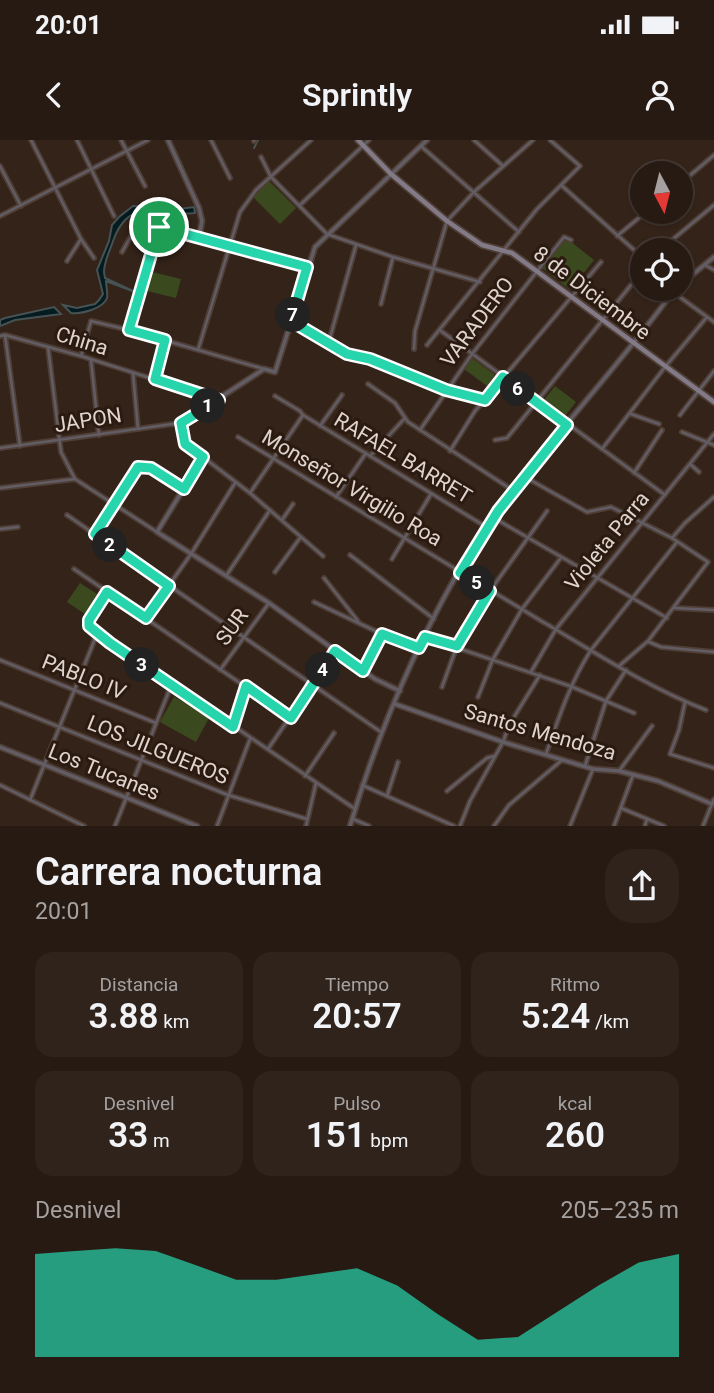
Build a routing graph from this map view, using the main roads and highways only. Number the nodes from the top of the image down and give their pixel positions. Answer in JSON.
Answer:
{"nodes":[{"id":1,"x":358,"y":140,"type":"edge"},
{"id":2,"x":714,"y":402,"type":"edge"}],
"edges":[{"from":1,"to":2,"type":"main road","name":"8 de Diciembre"}]}
